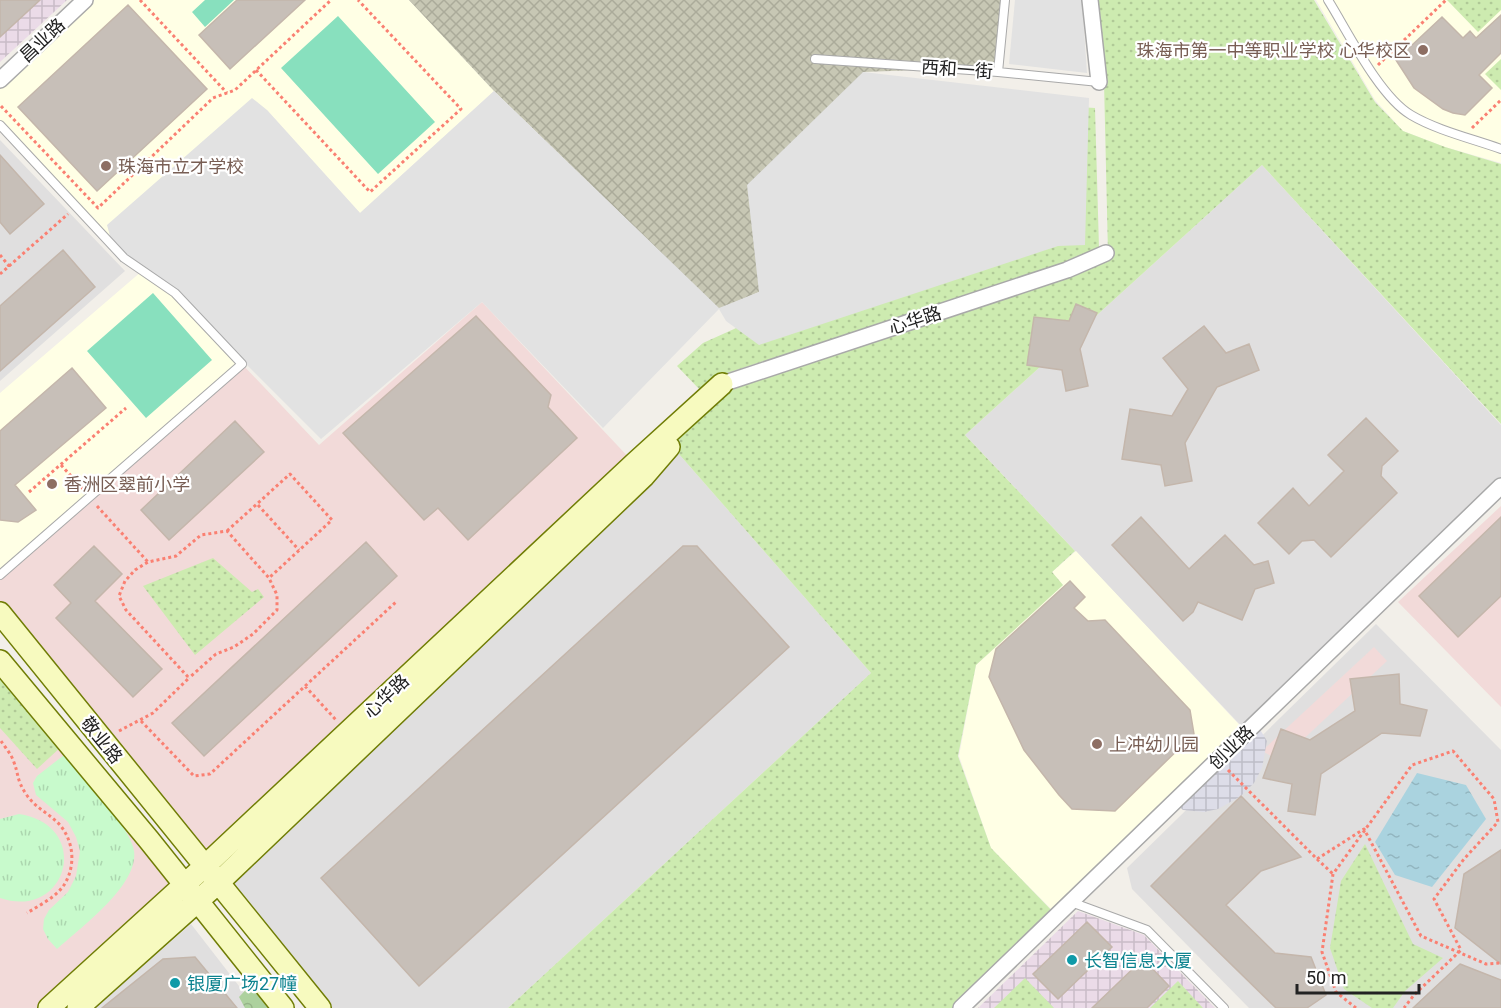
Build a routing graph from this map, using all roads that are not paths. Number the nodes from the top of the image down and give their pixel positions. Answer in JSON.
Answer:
{"nodes":[{"id":1,"x":85,"y":0,"type":"edge"},
{"id":2,"x":1005,"y":0,"type":"edge"},
{"id":3,"x":1090,"y":0,"type":"edge"},
{"id":4,"x":1328,"y":0,"type":"edge"},
{"id":5,"x":815,"y":59,"type":"dead end"},
{"id":6,"x":998,"y":72,"type":"junction"},
{"id":7,"x":0,"y":80,"type":"edge"},
{"id":8,"x":1099,"y":82,"type":"joint"},
{"id":9,"x":0,"y":125,"type":"edge"},
{"id":10,"x":1501,"y":149,"type":"edge"},
{"id":11,"x":1106,"y":253,"type":"dead end"},
{"id":12,"x":723,"y":384,"type":"junction"},
{"id":13,"x":1501,"y":486,"type":"edge"},
{"id":14,"x":0,"y":575,"type":"edge"},
{"id":15,"x":0,"y":613,"type":"edge"},
{"id":16,"x":0,"y":661,"type":"edge"},
{"id":17,"x":205,"y":866,"type":"junction"},
{"id":18,"x":184,"y":884,"type":"junction"},
{"id":19,"x":218,"y":884,"type":"junction"},
{"id":20,"x":198,"y":901,"type":"junction"},
{"id":21,"x":1071,"y":902,"type":"junction"},
{"id":22,"x":49,"y":1008,"type":"edge"},
{"id":23,"x":78,"y":1008,"type":"edge"},
{"id":24,"x":284,"y":1008,"type":"edge"},
{"id":25,"x":320,"y":1008,"type":"edge"},
{"id":26,"x":961,"y":1008,"type":"edge"},
{"id":27,"x":1224,"y":1008,"type":"edge"}],
"edges":[{"from":1,"to":7,"type":"street","name":"昌业路"},
{"from":2,"to":6,"type":"lane"},
{"from":3,"to":8,"type":"street"},
{"from":4,"to":10,"type":"lane"},
{"from":5,"to":6,"type":"lane","name":"西和一街"},
{"from":6,"to":8,"type":"lane","name":"西和一街"},
{"from":9,"to":14,"type":"lane"},
{"from":11,"to":12,"type":"street","name":"心华路"},
{"from":12,"to":17,"type":"street","name":"心华路"},
{"from":12,"to":19,"type":"street","name":"心华路"},
{"from":13,"to":21,"type":"street","name":"创业路"},
{"from":15,"to":17,"type":"street","name":"敬业路"},
{"from":16,"to":18,"type":"street","name":"敬业路"},
{"from":17,"to":18,"type":"street","name":"心华路"},
{"from":17,"to":19,"type":"street","name":"敬业路"},
{"from":18,"to":20,"type":"street","name":"敬业路"},
{"from":18,"to":22,"type":"street","name":"心华路"},
{"from":19,"to":20,"type":"street","name":"心华路"},
{"from":19,"to":25,"type":"street"},
{"from":20,"to":23,"type":"street","name":"心华路"},
{"from":20,"to":24,"type":"street"},
{"from":21,"to":26,"type":"street","name":"创业路"},
{"from":21,"to":27,"type":"lane"}]}
